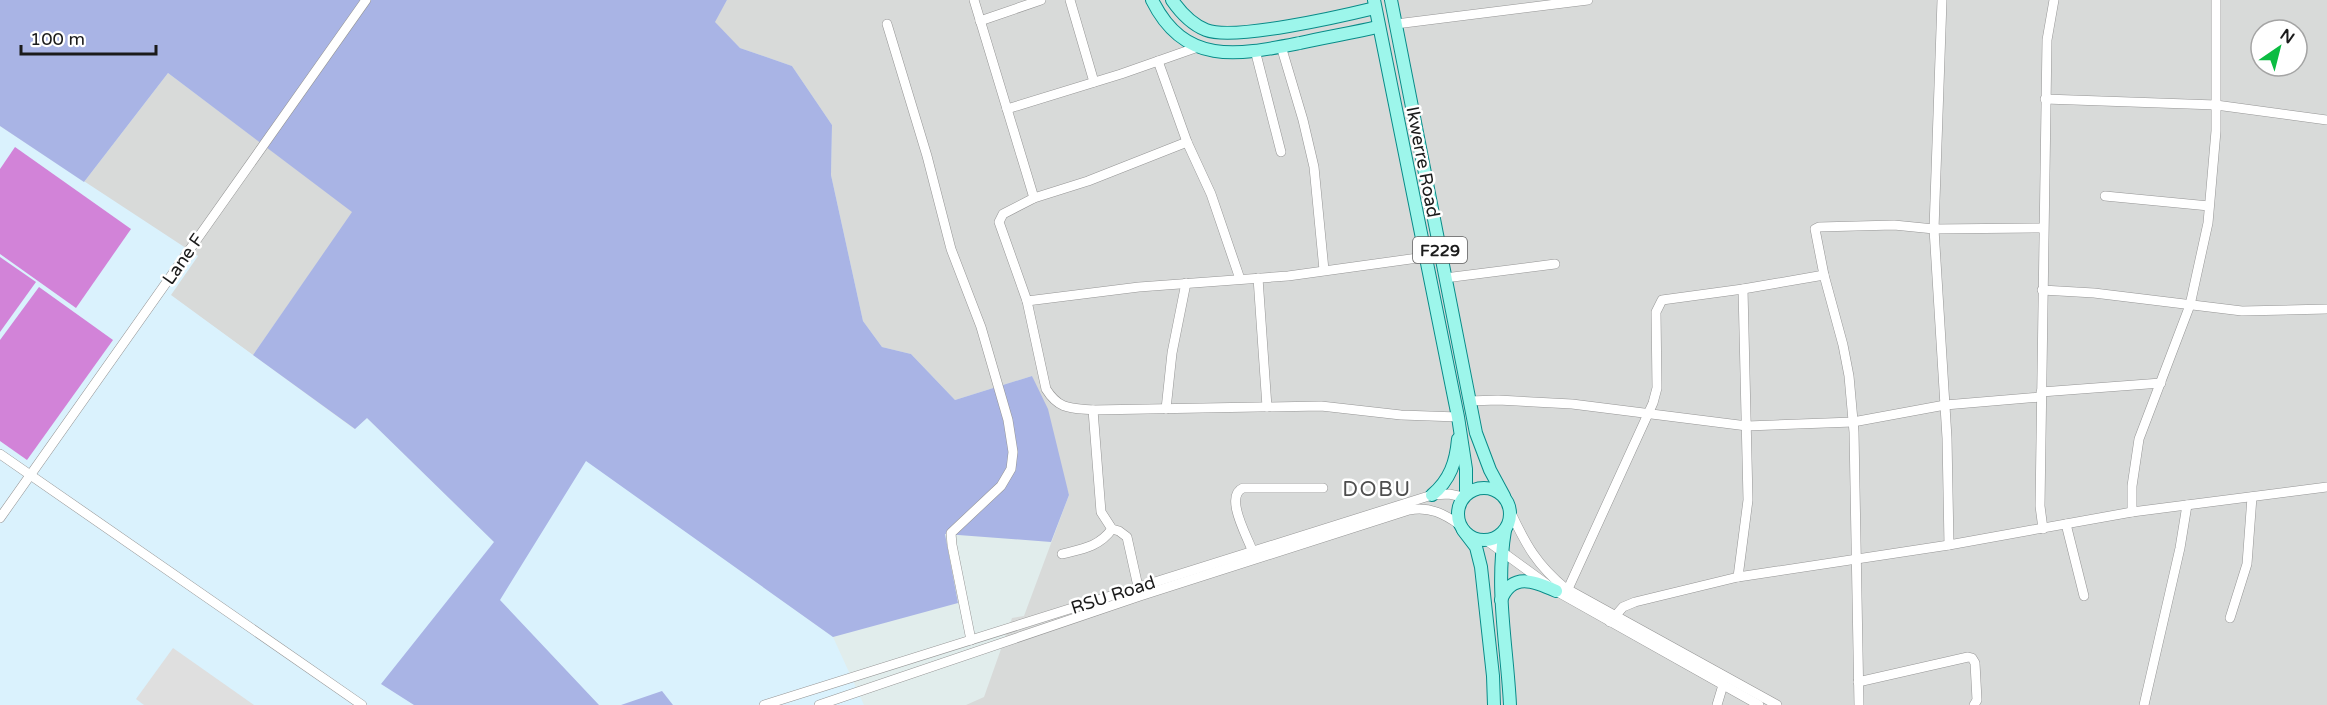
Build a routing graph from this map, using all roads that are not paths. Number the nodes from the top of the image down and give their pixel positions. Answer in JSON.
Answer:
{"nodes":[{"id":1,"x":366,"y":0,"type":"edge"},
{"id":2,"x":974,"y":0,"type":"edge"},
{"id":3,"x":1041,"y":0,"type":"edge"},
{"id":4,"x":1070,"y":0,"type":"edge"},
{"id":5,"x":1152,"y":0,"type":"edge"},
{"id":6,"x":1172,"y":0,"type":"edge"},
{"id":7,"x":1391,"y":0,"type":"edge"},
{"id":8,"x":1480,"y":0,"type":"edge"},
{"id":9,"x":1588,"y":0,"type":"edge"},
{"id":10,"x":1942,"y":0,"type":"edge"},
{"id":11,"x":2054,"y":0,"type":"edge"},
{"id":12,"x":2216,"y":0,"type":"edge"},
{"id":13,"x":1374,"y":4,"type":"edge"},
{"id":14,"x":1481,"y":12,"type":"junction"},
{"id":15,"x":980,"y":21,"type":"junction"},
{"id":16,"x":888,"y":24,"type":"dead end"},
{"id":17,"x":1396,"y":24,"type":"junction"},
{"id":18,"x":1377,"y":27,"type":"junction"},
{"id":19,"x":1281,"y":46,"type":"junction"},
{"id":20,"x":1198,"y":47,"type":"junction"},
{"id":21,"x":1255,"y":50,"type":"junction"},
{"id":22,"x":1158,"y":61,"type":"junction"},
{"id":23,"x":1094,"y":82,"type":"junction"},
{"id":24,"x":2045,"y":99,"type":"junction"},
{"id":25,"x":2216,"y":105,"type":"junction"},
{"id":26,"x":1007,"y":110,"type":"junction"},
{"id":27,"x":2327,"y":120,"type":"edge"},
{"id":28,"x":1187,"y":142,"type":"junction"},
{"id":29,"x":1281,"y":152,"type":"dead end"},
{"id":30,"x":2105,"y":196,"type":"dead end"},
{"id":31,"x":1034,"y":198,"type":"junction"},
{"id":32,"x":2209,"y":206,"type":"junction"},
{"id":33,"x":2043,"y":228,"type":"junction"},
{"id":34,"x":1934,"y":229,"type":"junction"},
{"id":35,"x":1425,"y":257,"type":"junction"},
{"id":36,"x":1554,"y":264,"type":"dead end"},
{"id":37,"x":1324,"y":270,"type":"junction"},
{"id":38,"x":1824,"y":275,"type":"junction"},
{"id":39,"x":1258,"y":278,"type":"junction"},
{"id":40,"x":1445,"y":278,"type":"junction"},
{"id":41,"x":1240,"y":279,"type":"junction"},
{"id":42,"x":1186,"y":283,"type":"junction"},
{"id":43,"x":1743,"y":289,"type":"junction"},
{"id":44,"x":2042,"y":290,"type":"junction"},
{"id":45,"x":1027,"y":301,"type":"junction"},
{"id":46,"x":2190,"y":305,"type":"junction"},
{"id":47,"x":2327,"y":309,"type":"edge"},
{"id":48,"x":2161,"y":383,"type":"junction"},
{"id":49,"x":2041,"y":394,"type":"junction"},
{"id":50,"x":1469,"y":402,"type":"junction"},
{"id":51,"x":1945,"y":405,"type":"junction"},
{"id":52,"x":1267,"y":407,"type":"junction"},
{"id":53,"x":1166,"y":409,"type":"junction"},
{"id":54,"x":1094,"y":410,"type":"junction"},
{"id":55,"x":1649,"y":414,"type":"junction"},
{"id":56,"x":1459,"y":422,"type":"junction"},
{"id":57,"x":1853,"y":422,"type":"junction"},
{"id":58,"x":1748,"y":426,"type":"junction"},
{"id":59,"x":0,"y":454,"type":"edge"},
{"id":60,"x":30,"y":474,"type":"junction"},
{"id":61,"x":2327,"y":487,"type":"edge"},
{"id":62,"x":1323,"y":488,"type":"dead end"},
{"id":63,"x":1432,"y":495,"type":"junction"},
{"id":64,"x":1465,"y":496,"type":"junction"},
{"id":65,"x":1504,"y":496,"type":"junction"},
{"id":66,"x":2252,"y":497,"type":"junction"},
{"id":67,"x":2187,"y":505,"type":"junction"},
{"id":68,"x":2132,"y":512,"type":"junction"},
{"id":69,"x":1511,"y":513,"type":"junction"},
{"id":70,"x":0,"y":519,"type":"edge"},
{"id":71,"x":2066,"y":524,"type":"junction"},
{"id":72,"x":1461,"y":527,"type":"junction"},
{"id":73,"x":2043,"y":529,"type":"junction"},
{"id":74,"x":1112,"y":530,"type":"junction"},
{"id":75,"x":1505,"y":530,"type":"junction"},
{"id":76,"x":1486,"y":540,"type":"junction"},
{"id":77,"x":1949,"y":545,"type":"junction"},
{"id":78,"x":1252,"y":550,"type":"junction"},
{"id":79,"x":1502,"y":550,"type":"junction"},
{"id":80,"x":1062,"y":554,"type":"dead end"},
{"id":81,"x":1855,"y":561,"type":"junction"},
{"id":82,"x":1738,"y":578,"type":"junction"},
{"id":83,"x":1562,"y":590,"type":"junction"},
{"id":84,"x":1139,"y":592,"type":"junction"},
{"id":85,"x":2084,"y":596,"type":"dead end"},
{"id":86,"x":1500,"y":601,"type":"junction"},
{"id":87,"x":2230,"y":618,"type":"dead end"},
{"id":88,"x":1612,"y":619,"type":"junction"},
{"id":89,"x":970,"y":640,"type":"junction"},
{"id":90,"x":1858,"y":682,"type":"junction"},
{"id":91,"x":1723,"y":685,"type":"junction"},
{"id":92,"x":362,"y":705,"type":"edge"},
{"id":93,"x":764,"y":705,"type":"edge"},
{"id":94,"x":819,"y":705,"type":"edge"},
{"id":95,"x":1494,"y":705,"type":"edge"},
{"id":96,"x":1509,"y":705,"type":"edge"},
{"id":97,"x":1717,"y":705,"type":"edge"},
{"id":98,"x":1760,"y":705,"type":"edge"},
{"id":99,"x":1777,"y":705,"type":"edge"},
{"id":100,"x":1859,"y":705,"type":"edge"},
{"id":101,"x":1974,"y":705,"type":"edge"},
{"id":102,"x":2144,"y":705,"type":"edge"}],
"edges":[{"from":1,"to":60,"type":"street","name":"Lane F"},
{"from":2,"to":15,"type":"street"},
{"from":3,"to":15,"type":"street"},
{"from":4,"to":23,"type":"street"},
{"from":5,"to":20,"type":"main road"},
{"from":6,"to":13,"type":"main road"},
{"from":7,"to":17,"type":"main road","name":"Ikwerre Road","number":"F229"},
{"from":8,"to":14,"type":"street"},
{"from":9,"to":14,"type":"street"},
{"from":10,"to":34,"type":"street"},
{"from":11,"to":24,"type":"street"},
{"from":12,"to":25,"type":"street"},
{"from":13,"to":18,"type":"main road","name":"Ikwerre Road","number":"F229"},
{"from":14,"to":17,"type":"street"},
{"from":15,"to":26,"type":"street"},
{"from":16,"to":89,"type":"street"},
{"from":17,"to":40,"type":"main road","name":"Ikwerre Road","number":"F229"},
{"from":18,"to":19,"type":"main road"},
{"from":18,"to":35,"type":"main road","name":"Ikwerre Road","number":"F229"},
{"from":19,"to":21,"type":"main road"},
{"from":19,"to":37,"type":"street"},
{"from":20,"to":21,"type":"main road"},
{"from":20,"to":22,"type":"street"},
{"from":21,"to":29,"type":"street"},
{"from":22,"to":23,"type":"street"},
{"from":22,"to":28,"type":"street"},
{"from":23,"to":26,"type":"street"},
{"from":24,"to":25,"type":"street"},
{"from":24,"to":33,"type":"street"},
{"from":25,"to":27,"type":"street"},
{"from":25,"to":32,"type":"street"},
{"from":26,"to":31,"type":"street"},
{"from":28,"to":31,"type":"street"},
{"from":28,"to":41,"type":"street"},
{"from":30,"to":32,"type":"street"},
{"from":31,"to":45,"type":"street"},
{"from":32,"to":46,"type":"street"},
{"from":33,"to":34,"type":"street"},
{"from":33,"to":44,"type":"street"},
{"from":34,"to":38,"type":"street"},
{"from":34,"to":51,"type":"street"},
{"from":35,"to":37,"type":"street"},
{"from":35,"to":56,"type":"main road","name":"Ikwerre Road","number":"F229"},
{"from":36,"to":40,"type":"street"},
{"from":37,"to":39,"type":"street"},
{"from":38,"to":43,"type":"street"},
{"from":38,"to":57,"type":"street"},
{"from":39,"to":41,"type":"street"},
{"from":39,"to":52,"type":"street"},
{"from":40,"to":50,"type":"main road","name":"Ikwerre Road","number":"F229"},
{"from":41,"to":42,"type":"street"},
{"from":42,"to":45,"type":"street"},
{"from":42,"to":53,"type":"street"},
{"from":43,"to":55,"type":"street"},
{"from":43,"to":58,"type":"street"},
{"from":44,"to":46,"type":"street"},
{"from":44,"to":49,"type":"street"},
{"from":45,"to":54,"type":"street"},
{"from":46,"to":47,"type":"street"},
{"from":46,"to":48,"type":"street"},
{"from":48,"to":49,"type":"street"},
{"from":48,"to":68,"type":"street"},
{"from":49,"to":51,"type":"street"},
{"from":49,"to":73,"type":"street"},
{"from":50,"to":55,"type":"street"},
{"from":50,"to":65,"type":"main road","name":"Ikwerre Road","number":"F229"},
{"from":51,"to":57,"type":"street"},
{"from":51,"to":77,"type":"street"},
{"from":52,"to":53,"type":"street"},
{"from":52,"to":56,"type":"street"},
{"from":53,"to":54,"type":"street"},
{"from":54,"to":74,"type":"street"},
{"from":55,"to":58,"type":"street"},
{"from":55,"to":83,"type":"street"},
{"from":56,"to":63,"type":"main road"},
{"from":56,"to":64,"type":"main road","name":"Ikwerre Road","number":"F229"},
{"from":57,"to":58,"type":"street"},
{"from":57,"to":81,"type":"street"},
{"from":58,"to":82,"type":"street"},
{"from":59,"to":60,"type":"street"},
{"from":60,"to":70,"type":"street","name":"Lane F"},
{"from":60,"to":92,"type":"street"},
{"from":61,"to":66,"type":"street"},
{"from":62,"to":78,"type":"street"},
{"from":63,"to":64,"type":"street","name":"RSU Road"},
{"from":63,"to":78,"type":"street","name":"RSU Road"},
{"from":64,"to":65,"type":"main road"},
{"from":64,"to":72,"type":"main road","number":"F229"},
{"from":65,"to":69,"type":"main road","number":"F229"},
{"from":66,"to":67,"type":"street"},
{"from":66,"to":87,"type":"street"},
{"from":67,"to":68,"type":"street"},
{"from":67,"to":102,"type":"street"},
{"from":68,"to":71,"type":"street"},
{"from":69,"to":75,"type":"main road"},
{"from":69,"to":83,"type":"street"},
{"from":71,"to":73,"type":"street"},
{"from":71,"to":85,"type":"street"},
{"from":72,"to":76,"type":"main road"},
{"from":72,"to":84,"type":"street","name":"RSU Road"},
{"from":72,"to":95,"type":"main road"},
{"from":73,"to":77,"type":"street"},
{"from":74,"to":80,"type":"street"},
{"from":74,"to":84,"type":"street"},
{"from":75,"to":76,"type":"main road"},
{"from":75,"to":79,"type":"main road"},
{"from":76,"to":79,"type":"street"},
{"from":77,"to":81,"type":"street"},
{"from":78,"to":84,"type":"street","name":"RSU Road"},
{"from":79,"to":83,"type":"street"},
{"from":79,"to":86,"type":"main road"},
{"from":81,"to":82,"type":"street"},
{"from":81,"to":90,"type":"street"},
{"from":82,"to":88,"type":"street"},
{"from":83,"to":86,"type":"main road"},
{"from":83,"to":88,"type":"street"},
{"from":84,"to":89,"type":"street","name":"RSU Road"},
{"from":84,"to":94,"type":"street","name":"RSU Road"},
{"from":86,"to":96,"type":"main road"},
{"from":88,"to":91,"type":"street"},
{"from":88,"to":99,"type":"street"},
{"from":89,"to":93,"type":"street","name":"RSU Road"},
{"from":90,"to":100,"type":"street"},
{"from":90,"to":101,"type":"street"},
{"from":91,"to":97,"type":"street"},
{"from":91,"to":98,"type":"street"}]}
